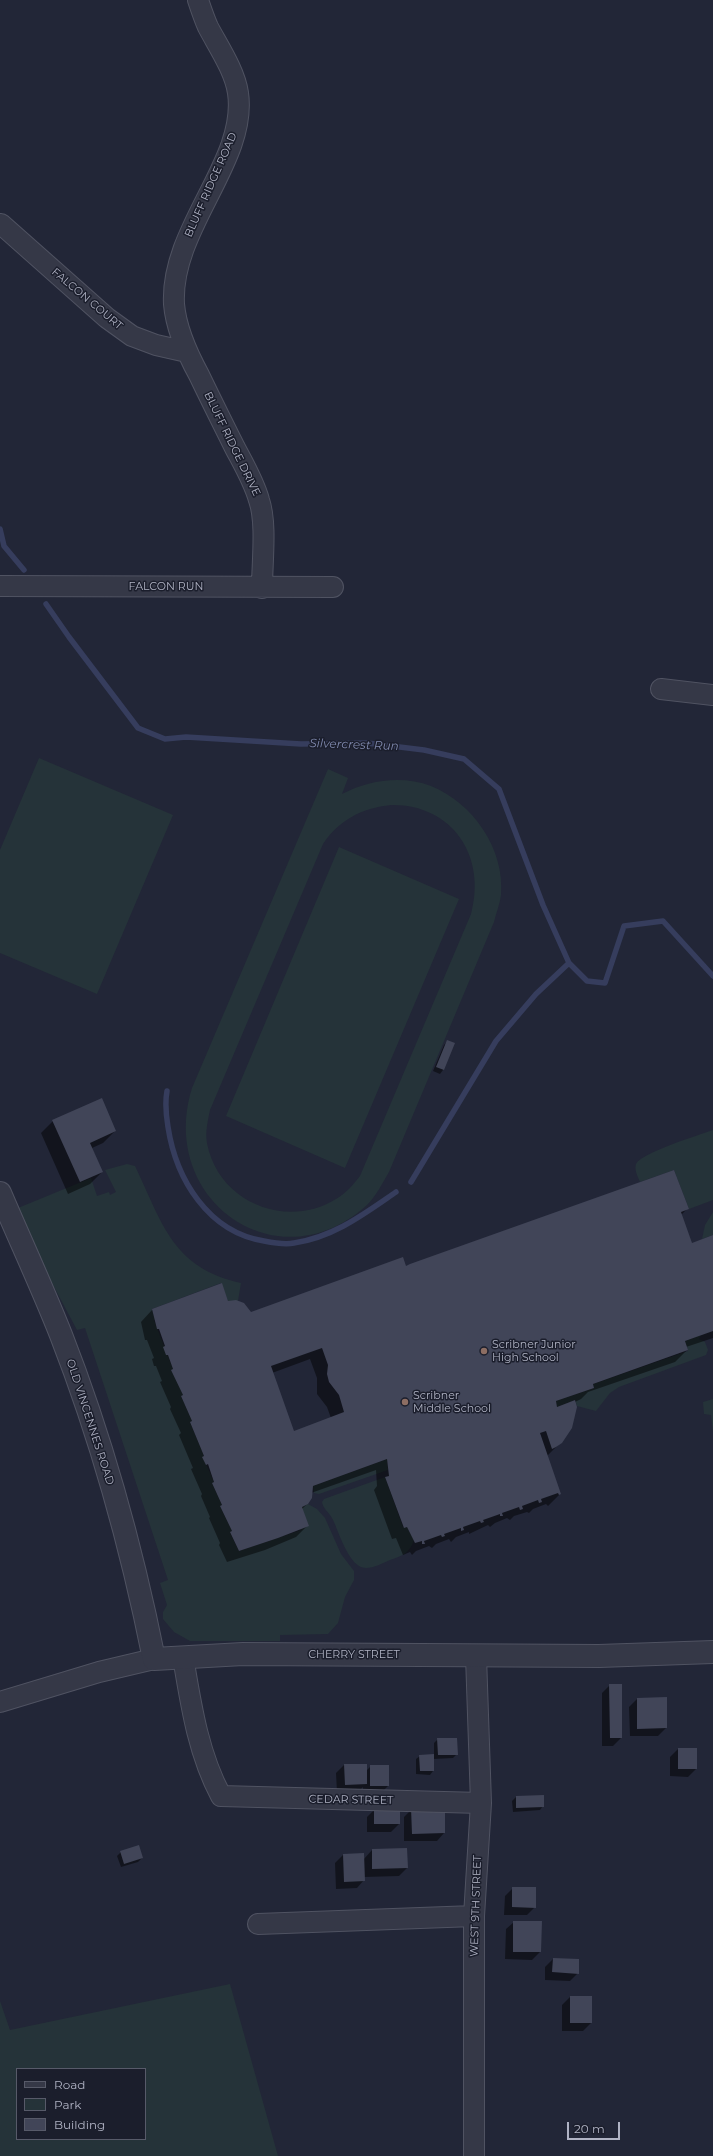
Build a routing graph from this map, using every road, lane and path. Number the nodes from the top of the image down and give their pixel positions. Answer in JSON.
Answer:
{"nodes":[{"id":1,"x":198,"y":0,"type":"edge"},
{"id":2,"x":1,"y":224,"type":"edge"},
{"id":3,"x":187,"y":352,"type":"junction"},
{"id":4,"x":0,"y":586,"type":"edge"},
{"id":5,"x":333,"y":587,"type":"dead end"},
{"id":6,"x":262,"y":588,"type":"junction"},
{"id":7,"x":661,"y":689,"type":"dead end"},
{"id":8,"x":713,"y":695,"type":"edge"},
{"id":9,"x":0,"y":1193,"type":"edge"},
{"id":10,"x":713,"y":1652,"type":"edge"},
{"id":11,"x":476,"y":1656,"type":"junction"},
{"id":12,"x":183,"y":1657,"type":"junction"},
{"id":13,"x":154,"y":1659,"type":"junction"},
{"id":14,"x":0,"y":1702,"type":"edge"},
{"id":15,"x":481,"y":1803,"type":"junction"},
{"id":16,"x":474,"y":1916,"type":"junction"},
{"id":17,"x":258,"y":1924,"type":"dead end"},
{"id":18,"x":474,"y":2156,"type":"edge"}],
"edges":[{"from":1,"to":3,"type":"street","name":"BLUFF RIDGE ROAD"},
{"from":2,"to":3,"type":"street","name":"FALCON COURT"},
{"from":3,"to":6,"type":"street","name":"BLUFF RIDGE DRIVE"},
{"from":4,"to":6,"type":"street","name":"FALCON RUN"},
{"from":5,"to":6,"type":"street","name":"FALCON RUN"},
{"from":7,"to":8,"type":"street"},
{"from":9,"to":13,"type":"street","name":"OLD VINCENNES ROAD"},
{"from":10,"to":11,"type":"street","name":"CHERRY STREET"},
{"from":11,"to":12,"type":"street","name":"CHERRY STREET"},
{"from":11,"to":15,"type":"street","name":"WEST 9TH STREET"},
{"from":12,"to":13,"type":"street","name":"CHERRY STREET"},
{"from":12,"to":15,"type":"street","name":"CEDAR STREET"},
{"from":13,"to":14,"type":"street","name":"CHERRY STREET"},
{"from":15,"to":16,"type":"street","name":"WEST 9TH STREET"},
{"from":16,"to":17,"type":"street"},
{"from":16,"to":18,"type":"street","name":"WEST 9TH STREET"}]}
